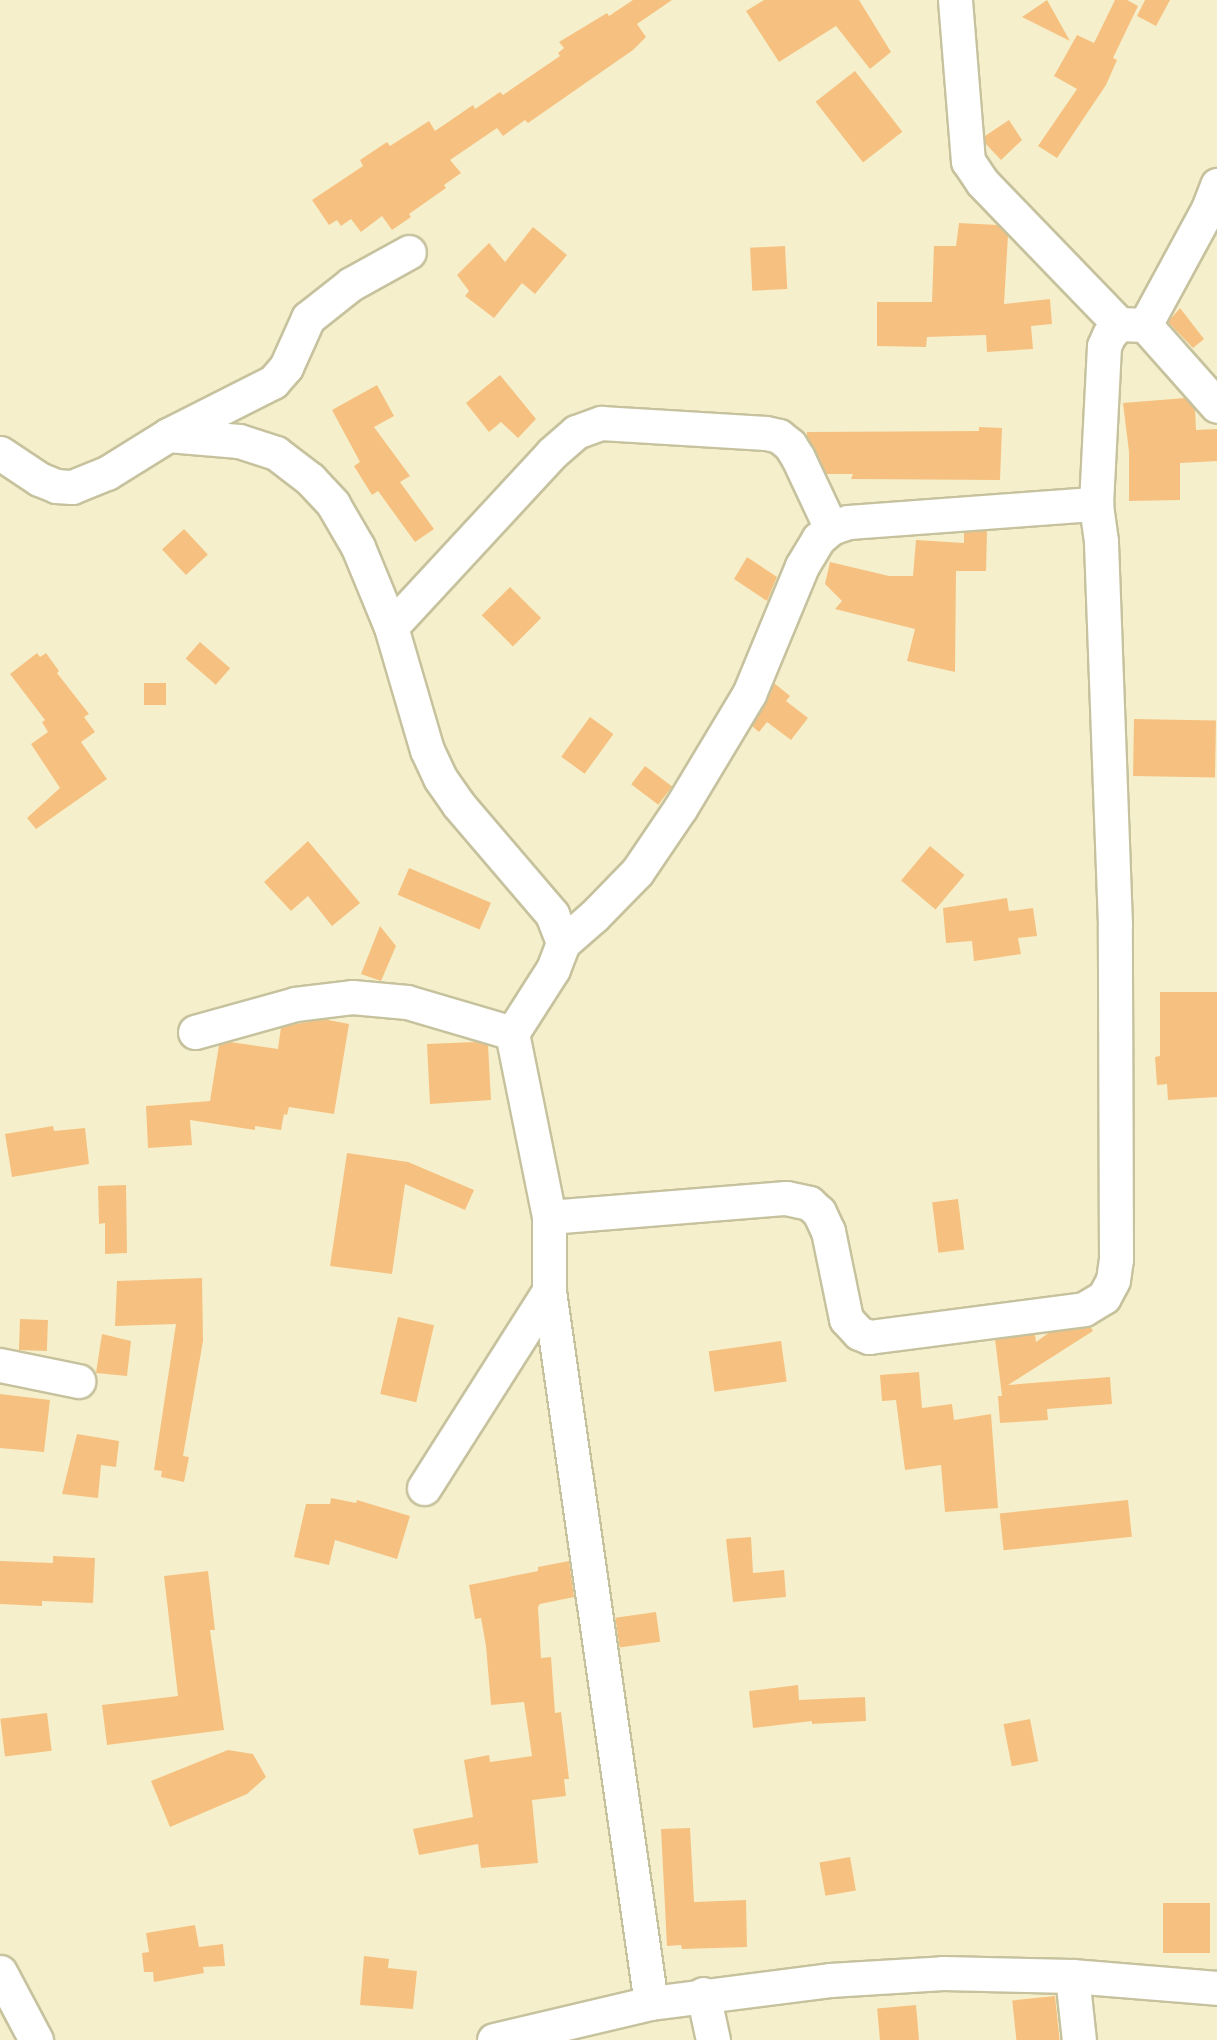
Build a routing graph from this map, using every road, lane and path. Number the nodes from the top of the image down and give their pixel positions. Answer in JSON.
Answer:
{"nodes":[{"id":1,"x":955,"y":0,"type":"edge"},
{"id":2,"x":1217,"y":185,"type":"edge"},
{"id":3,"x":409,"y":252,"type":"dead end"},
{"id":4,"x":1132,"y":324,"type":"junction"},
{"id":5,"x":1217,"y":406,"type":"edge"},
{"id":6,"x":168,"y":435,"type":"junction"},
{"id":7,"x":0,"y":453,"type":"edge"},
{"id":8,"x":1096,"y":504,"type":"junction"},
{"id":9,"x":831,"y":528,"type":"junction"},
{"id":10,"x":391,"y":627,"type":"junction"},
{"id":11,"x":563,"y":943,"type":"junction"},
{"id":12,"x":195,"y":1032,"type":"dead end"},
{"id":13,"x":512,"y":1034,"type":"junction"},
{"id":14,"x":549,"y":1217,"type":"junction"},
{"id":15,"x":549,"y":1291,"type":"junction"},
{"id":16,"x":0,"y":1365,"type":"edge"},
{"id":17,"x":78,"y":1381,"type":"dead end"},
{"id":18,"x":424,"y":1488,"type":"dead end"},
{"id":19,"x":0,"y":1972,"type":"edge"},
{"id":20,"x":1072,"y":1976,"type":"junction"},
{"id":21,"x":1217,"y":1988,"type":"edge"},
{"id":22,"x":703,"y":1995,"type":"junction"},
{"id":23,"x":651,"y":2003,"type":"junction"},
{"id":24,"x":36,"y":2040,"type":"edge"},
{"id":25,"x":494,"y":2040,"type":"edge"},
{"id":26,"x":713,"y":2040,"type":"edge"},
{"id":27,"x":1079,"y":2040,"type":"edge"}],
"edges":[{"from":1,"to":4,"type":"street"},
{"from":2,"to":4,"type":"street"},
{"from":3,"to":6,"type":"street"},
{"from":4,"to":5,"type":"street"},
{"from":4,"to":8,"type":"street"},
{"from":6,"to":7,"type":"street"},
{"from":6,"to":10,"type":"street"},
{"from":8,"to":9,"type":"street"},
{"from":8,"to":14,"type":"street"},
{"from":9,"to":10,"type":"street"},
{"from":9,"to":11,"type":"street"},
{"from":10,"to":11,"type":"street"},
{"from":11,"to":13,"type":"street"},
{"from":12,"to":13,"type":"street"},
{"from":13,"to":14,"type":"street"},
{"from":14,"to":15,"type":"street"},
{"from":15,"to":18,"type":"street"},
{"from":15,"to":23,"type":"street"},
{"from":16,"to":17,"type":"street"},
{"from":19,"to":24,"type":"street"},
{"from":20,"to":21,"type":"street"},
{"from":20,"to":22,"type":"street"},
{"from":20,"to":27,"type":"street"},
{"from":22,"to":23,"type":"street"},
{"from":22,"to":26,"type":"street"},
{"from":23,"to":25,"type":"street"}]}
